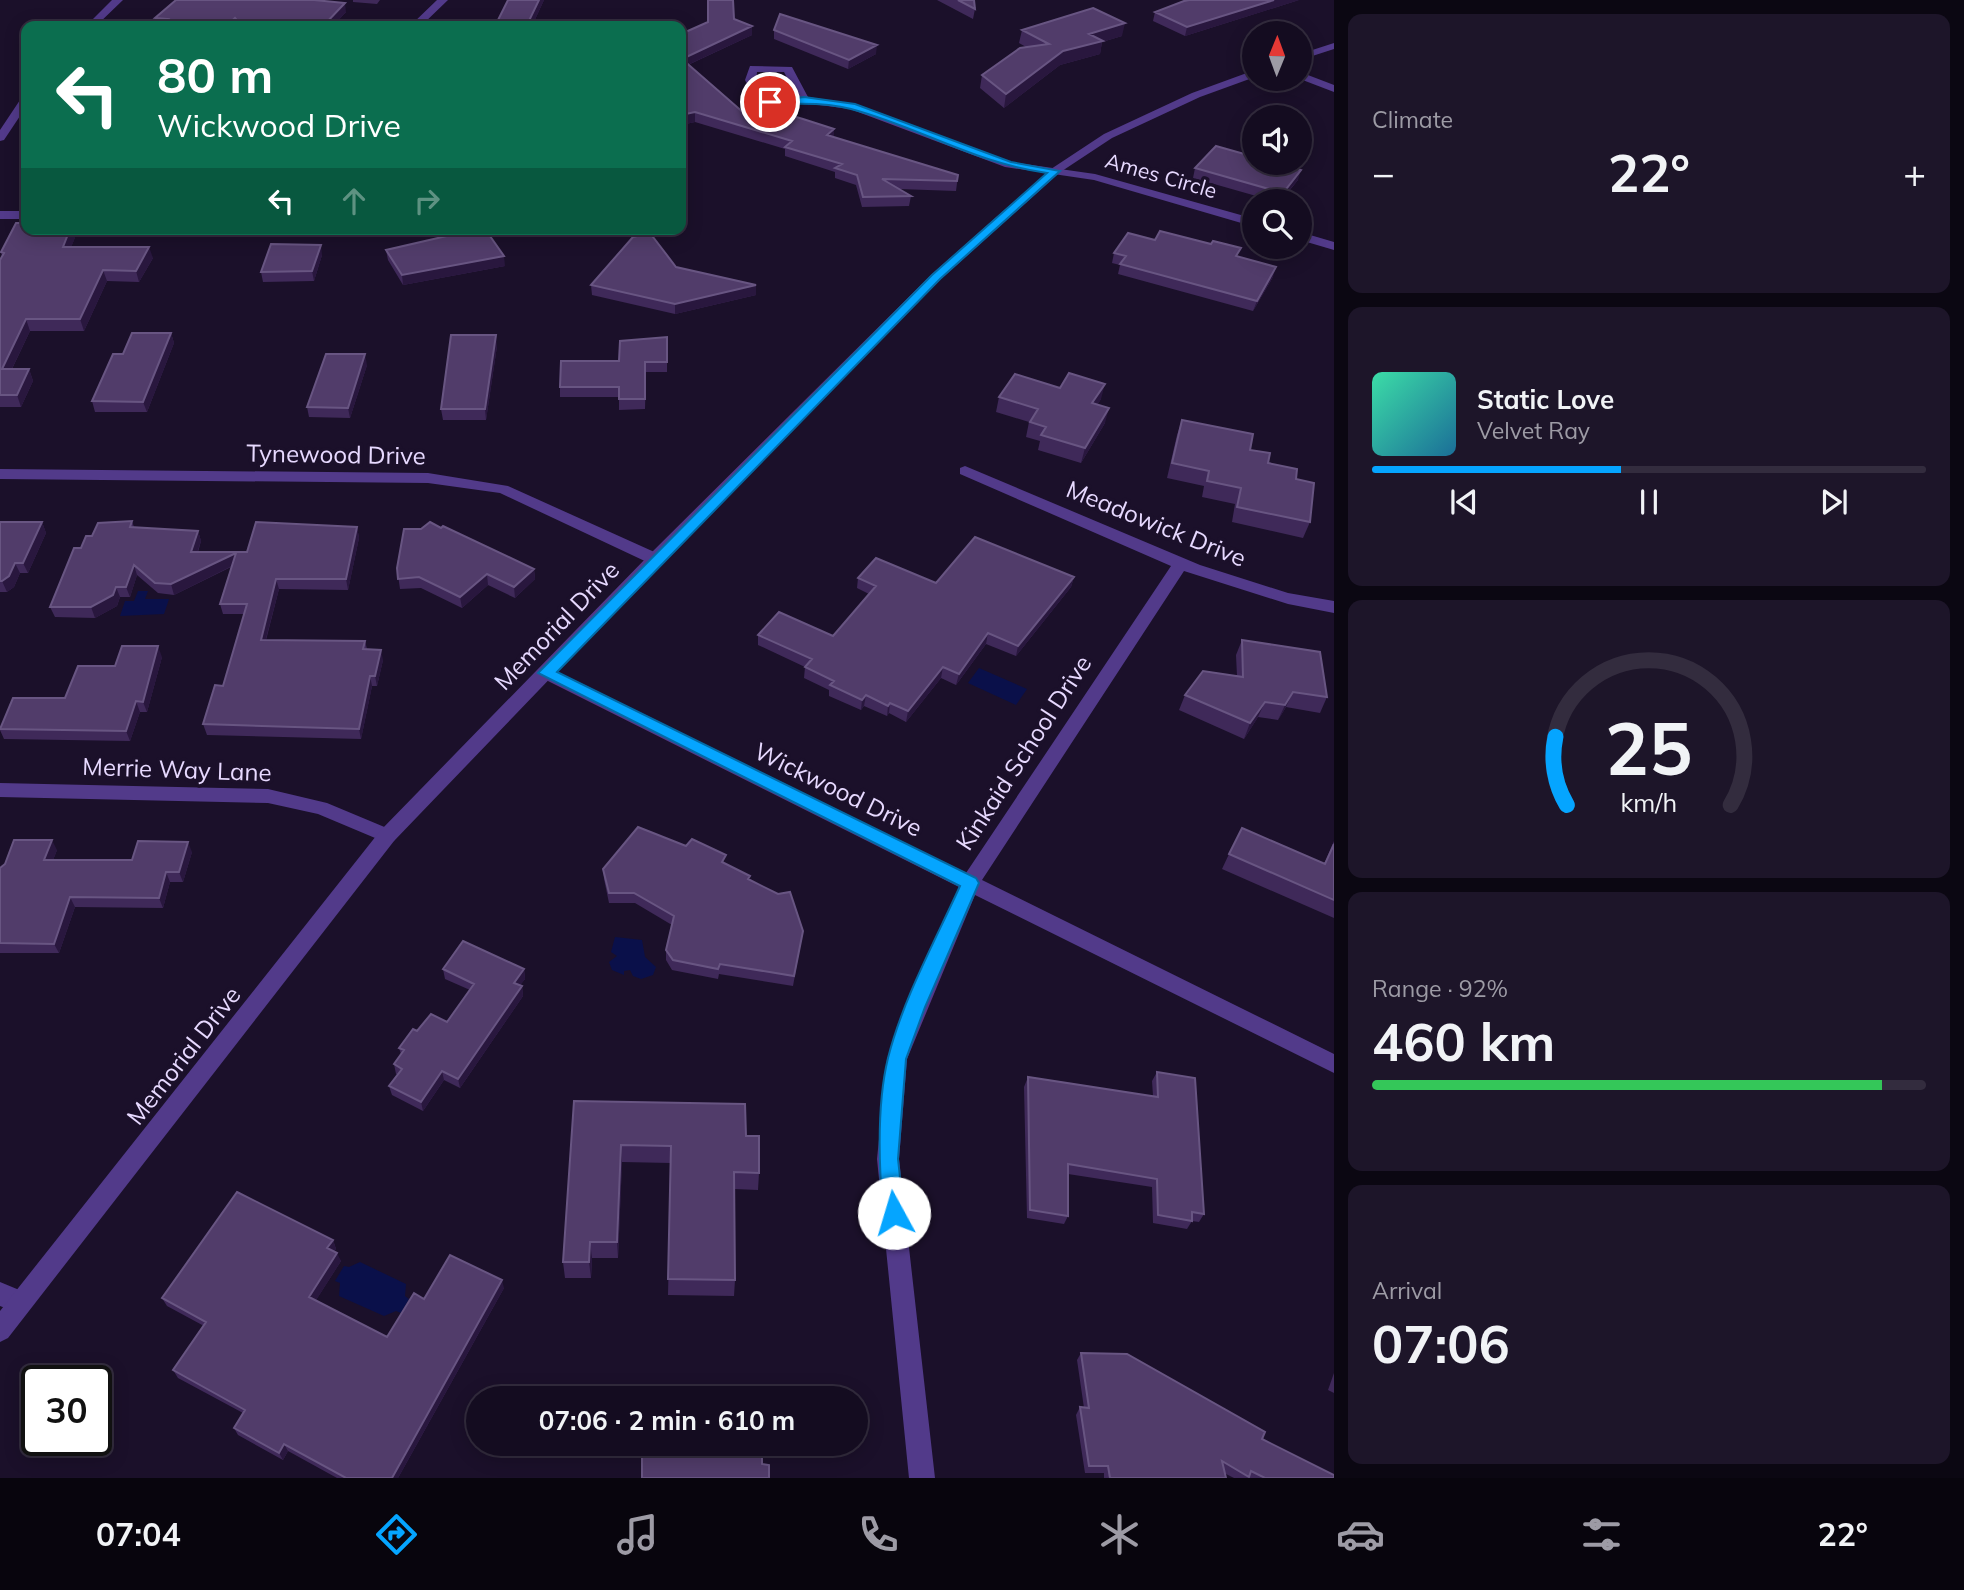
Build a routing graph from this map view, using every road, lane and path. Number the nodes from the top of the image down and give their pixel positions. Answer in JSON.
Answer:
{"nodes":[{"id":1,"x":118,"y":0,"type":"edge"},
{"id":2,"x":443,"y":0,"type":"edge"},
{"id":3,"x":96,"y":21,"type":"edge"},
{"id":4,"x":420,"y":21,"type":"edge"},
{"id":5,"x":1334,"y":46,"type":"edge"},
{"id":6,"x":1312,"y":53,"type":"edge"},
{"id":7,"x":1242,"y":78,"type":"edge"},
{"id":8,"x":1312,"y":80,"type":"edge"},
{"id":9,"x":1334,"y":89,"type":"edge"},
{"id":10,"x":804,"y":100,"type":"junction"},
{"id":11,"x":21,"y":106,"type":"edge"},
{"id":12,"x":0,"y":138,"type":"edge"},
{"id":13,"x":1055,"y":171,"type":"junction"},
{"id":14,"x":0,"y":215,"type":"edge"},
{"id":15,"x":21,"y":215,"type":"edge"},
{"id":16,"x":1242,"y":219,"type":"edge"},
{"id":17,"x":1312,"y":240,"type":"edge"},
{"id":18,"x":1334,"y":246,"type":"edge"},
{"id":19,"x":965,"y":471,"type":"dead end"},
{"id":20,"x":0,"y":474,"type":"edge"},
{"id":21,"x":655,"y":559,"type":"junction"},
{"id":22,"x":1181,"y":563,"type":"junction"},
{"id":23,"x":1334,"y":607,"type":"edge"},
{"id":24,"x":546,"y":673,"type":"junction"},
{"id":25,"x":0,"y":790,"type":"edge"},
{"id":26,"x":387,"y":836,"type":"junction"},
{"id":27,"x":970,"y":883,"type":"junction"},
{"id":28,"x":1334,"y":1064,"type":"edge"},
{"id":29,"x":10,"y":1298,"type":"edge"},
{"id":30,"x":0,"y":1330,"type":"edge"},
{"id":31,"x":922,"y":1478,"type":"edge"}],
"edges":[{"from":1,"to":3,"type":"street"},
{"from":2,"to":4,"type":"street"},
{"from":5,"to":6,"type":"street"},
{"from":7,"to":13,"type":"street","name":"Memorial Drive"},
{"from":8,"to":9,"type":"street"},
{"from":10,"to":10,"type":"street","name":"Ames Circle"},
{"from":10,"to":13,"type":"street","name":"Ames Circle"},
{"from":11,"to":12,"type":"street"},
{"from":13,"to":16,"type":"street","name":"Ames Circle"},
{"from":13,"to":21,"type":"street","name":"Memorial Drive"},
{"from":14,"to":15,"type":"street"},
{"from":17,"to":18,"type":"street"},
{"from":19,"to":22,"type":"street","name":"Meadowick Drive"},
{"from":20,"to":21,"type":"street","name":"Tynewood Drive"},
{"from":21,"to":24,"type":"street","name":"Memorial Drive"},
{"from":22,"to":23,"type":"street","name":"Meadowick Drive"},
{"from":22,"to":27,"type":"street","name":"Kinkaid School Drive"},
{"from":24,"to":26,"type":"street","name":"Memorial Drive"},
{"from":24,"to":27,"type":"street","name":"Wickwood Drive"},
{"from":25,"to":26,"type":"street","name":"Merrie Way Lane"},
{"from":26,"to":29,"type":"street","name":"Memorial Drive"},
{"from":27,"to":28,"type":"street","name":"Wickwood Drive"},
{"from":27,"to":31,"type":"street","name":"Kinkaid School Drive"},
{"from":29,"to":30,"type":"street","name":"Memorial Drive"}]}
